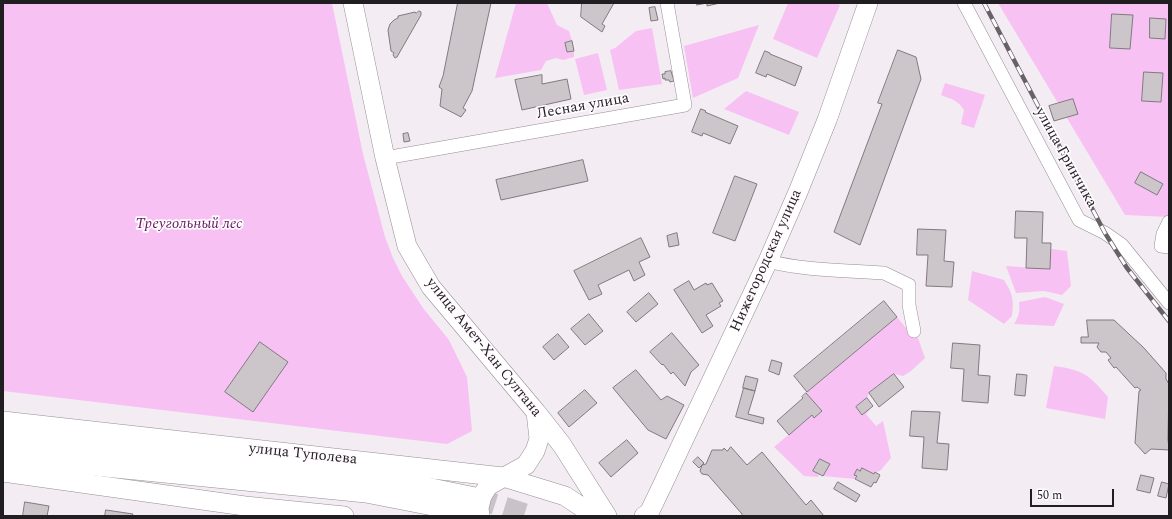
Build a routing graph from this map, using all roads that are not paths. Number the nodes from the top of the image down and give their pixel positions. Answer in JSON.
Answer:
{"nodes":[{"id":1,"x":353,"y":3,"type":"edge"},
{"id":2,"x":667,"y":3,"type":"edge"},
{"id":3,"x":868,"y":3,"type":"edge"},
{"id":4,"x":964,"y":3,"type":"edge"},
{"id":5,"x":385,"y":158,"type":"junction"},
{"id":6,"x":1169,"y":222,"type":"edge"},
{"id":7,"x":1165,"y":247,"type":"edge"},
{"id":8,"x":768,"y":260,"type":"junction"},
{"id":9,"x":1169,"y":303,"type":"edge"},
{"id":10,"x":914,"y":332,"type":"dead end"},
{"id":11,"x":536,"y":412,"type":"junction"},
{"id":12,"x":3,"y":421,"type":"edge"},
{"id":13,"x":3,"y":434,"type":"edge"},
{"id":14,"x":3,"y":454,"type":"edge"},
{"id":15,"x":3,"y":472,"type":"edge"},
{"id":16,"x":503,"y":477,"type":"junction"},
{"id":17,"x":475,"y":509,"type":"edge"},
{"id":18,"x":244,"y":511,"type":"edge"},
{"id":19,"x":647,"y":515,"type":"edge"},
{"id":20,"x":344,"y":516,"type":"edge"},
{"id":21,"x":595,"y":516,"type":"edge"},
{"id":22,"x":607,"y":516,"type":"edge"}],
"edges":[{"from":1,"to":5,"type":"main road","name":"улица Амет-Хан Султана"},
{"from":2,"to":5,"type":"street","name":"Лесная улица"},
{"from":3,"to":8,"type":"main road","name":"Нижегородская улица"},
{"from":4,"to":9,"type":"street","name":"улица Гринчика"},
{"from":5,"to":11,"type":"main road","name":"улица Амет-Хан Султана"},
{"from":6,"to":7,"type":"street"},
{"from":8,"to":10,"type":"street"},
{"from":8,"to":19,"type":"main road","name":"Нижегородская улица"},
{"from":11,"to":16,"type":"main road"},
{"from":11,"to":22,"type":"main road","name":"улица Амет-Хан Султана"},
{"from":12,"to":16,"type":"main road","name":"улица Туполева"},
{"from":13,"to":17,"type":"main road","name":"улица Туполева"},
{"from":14,"to":17,"type":"main road","name":"улица Туполева"},
{"from":15,"to":18,"type":"main road"},
{"from":16,"to":17,"type":"main road"},
{"from":16,"to":21,"type":"main road","name":"улица Туполева"},
{"from":18,"to":20,"type":"main road"}]}
